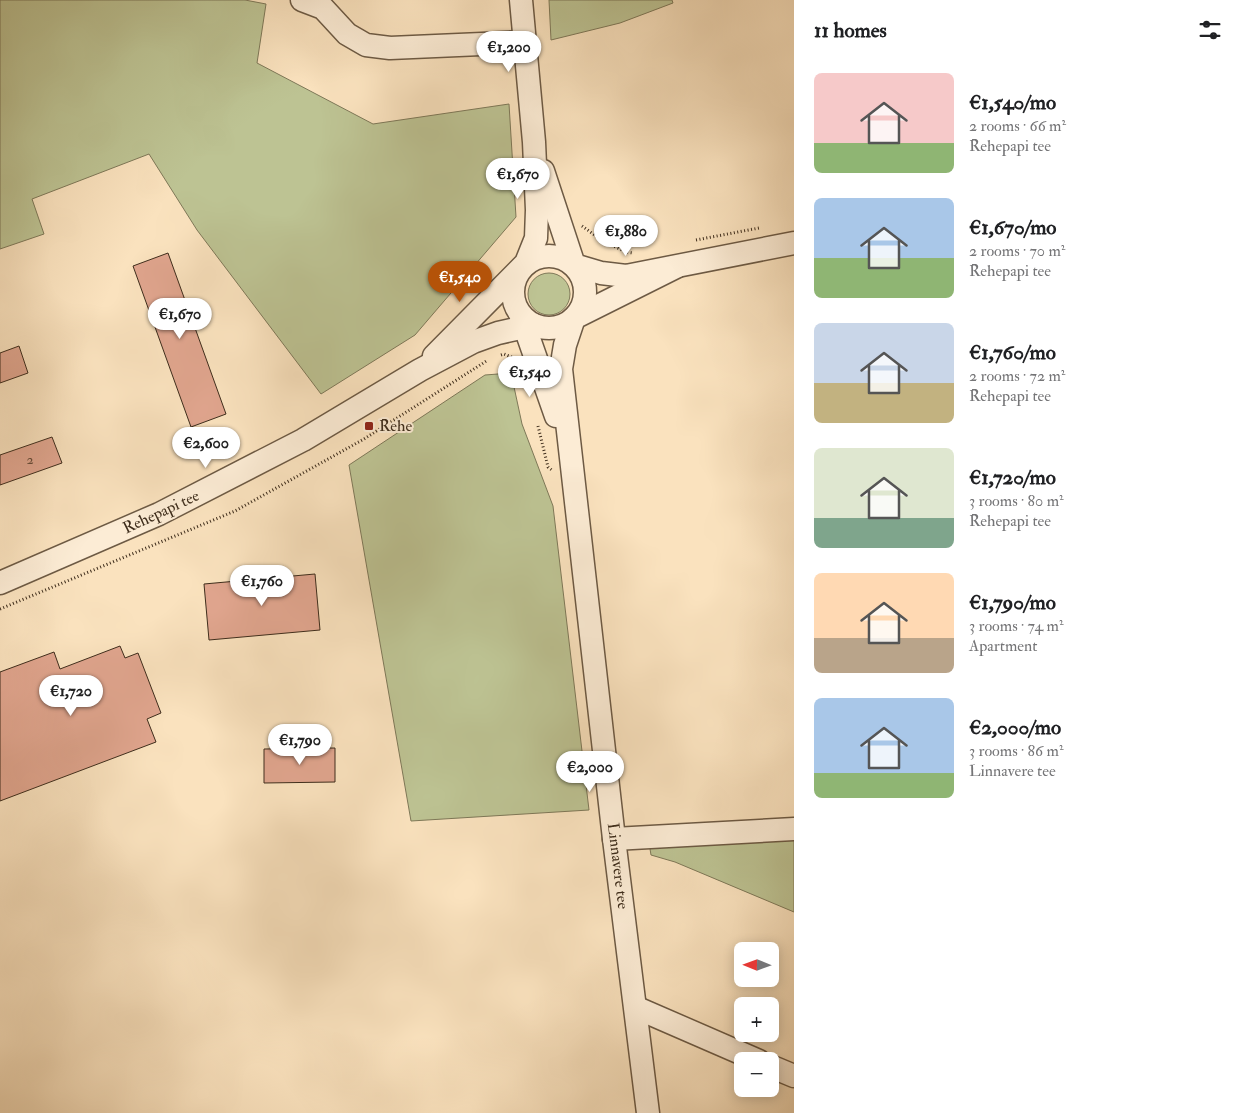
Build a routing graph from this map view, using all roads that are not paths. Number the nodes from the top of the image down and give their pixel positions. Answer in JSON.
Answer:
{"nodes":[{"id":1,"x":302,"y":0,"type":"edge"},
{"id":2,"x":521,"y":0,"type":"edge"},
{"id":3,"x":525,"y":42,"type":"junction"},
{"id":4,"x":534,"y":142,"type":"junction"},
{"id":5,"x":794,"y":244,"type":"edge"},
{"id":6,"x":526,"y":263,"type":"junction"},
{"id":7,"x":574,"y":265,"type":"junction"},
{"id":8,"x":676,"y":267,"type":"junction"},
{"id":9,"x":574,"y":318,"type":"junction"},
{"id":10,"x":527,"y":323,"type":"junction"},
{"id":11,"x":420,"y":370,"type":"junction"},
{"id":12,"x":574,"y":478,"type":"junction"},
{"id":13,"x":0,"y":583,"type":"edge"},
{"id":14,"x":794,"y":829,"type":"edge"},
{"id":15,"x":614,"y":839,"type":"junction"},
{"id":16,"x":636,"y":1008,"type":"junction"},
{"id":17,"x":738,"y":1052,"type":"edge"},
{"id":18,"x":779,"y":1070,"type":"edge"},
{"id":19,"x":794,"y":1076,"type":"edge"},
{"id":20,"x":648,"y":1113,"type":"edge"}],
"edges":[{"from":1,"to":3,"type":"street"},
{"from":2,"to":3,"type":"street","name":"Linnavere tee"},
{"from":3,"to":4,"type":"street","name":"Linnavere tee"},
{"from":4,"to":6,"type":"street","name":"Linnavere tee"},
{"from":4,"to":7,"type":"street","name":"Linnavere tee"},
{"from":5,"to":8,"type":"street"},
{"from":6,"to":7,"type":"street"},
{"from":6,"to":10,"type":"street","name":"Linnavere tee"},
{"from":6,"to":11,"type":"street","name":"Rehepapi tee"},
{"from":7,"to":8,"type":"street"},
{"from":7,"to":9,"type":"street","name":"Linnavere tee"},
{"from":8,"to":9,"type":"street"},
{"from":9,"to":10,"type":"street"},
{"from":9,"to":12,"type":"street","name":"Linnavere tee"},
{"from":10,"to":11,"type":"street","name":"Rehepapi tee"},
{"from":10,"to":12,"type":"street","name":"Linnavere tee"},
{"from":11,"to":13,"type":"street","name":"Rehepapi tee"},
{"from":12,"to":15,"type":"street","name":"Linnavere tee"},
{"from":14,"to":15,"type":"street"},
{"from":15,"to":16,"type":"street","name":"Linnavere tee"},
{"from":16,"to":17,"type":"street"},
{"from":16,"to":20,"type":"street","name":"Linnavere tee"},
{"from":18,"to":19,"type":"street"}]}
